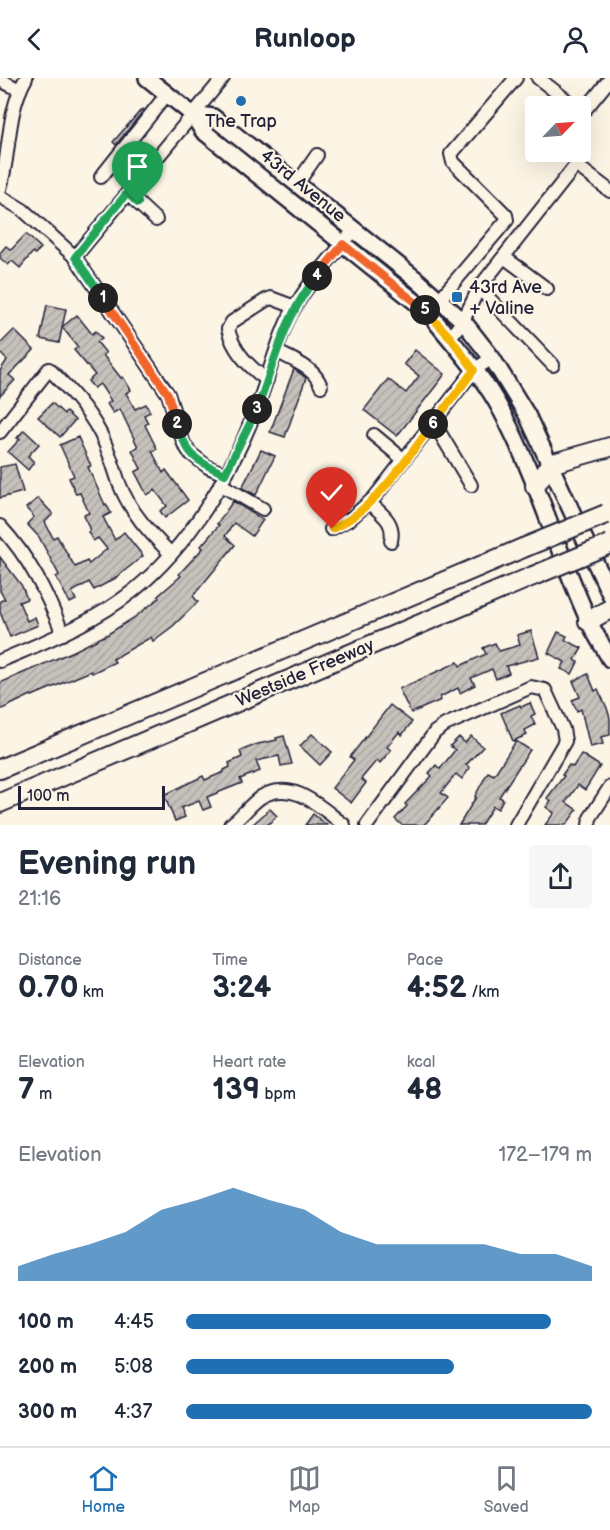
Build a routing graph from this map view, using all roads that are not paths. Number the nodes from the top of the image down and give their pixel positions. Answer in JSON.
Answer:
{"nodes":[{"id":1,"x":147,"y":78,"type":"edge"},
{"id":2,"x":223,"y":78,"type":"edge"},
{"id":3,"x":516,"y":78,"type":"edge"},
{"id":4,"x":538,"y":78,"type":"edge"},
{"id":5,"x":610,"y":79,"type":"edge"},
{"id":6,"x":0,"y":80,"type":"edge"},
{"id":7,"x":21,"y":82,"type":"edge"},
{"id":8,"x":167,"y":94,"type":"junction"},
{"id":9,"x":561,"y":96,"type":"edge"},
{"id":10,"x":591,"y":102,"type":"edge"},
{"id":11,"x":192,"y":114,"type":"junction"},
{"id":12,"x":317,"y":155,"type":"dead end"},
{"id":13,"x":101,"y":177,"type":"dead end"},
{"id":14,"x":297,"y":184,"type":"junction"},
{"id":15,"x":0,"y":189,"type":"edge"},
{"id":16,"x":610,"y":191,"type":"edge"},
{"id":17,"x":127,"y":193,"type":"junction"},
{"id":18,"x":0,"y":196,"type":"edge"},
{"id":19,"x":156,"y":220,"type":"dead end"},
{"id":20,"x":354,"y":230,"type":"junction"},
{"id":21,"x":343,"y":244,"type":"junction"},
{"id":22,"x":75,"y":257,"type":"junction"},
{"id":23,"x":504,"y":257,"type":"junction"},
{"id":24,"x":479,"y":288,"type":"junction"},
{"id":25,"x":547,"y":289,"type":"dead end"},
{"id":26,"x":439,"y":299,"type":"junction"},
{"id":27,"x":295,"y":307,"type":"junction"},
{"id":28,"x":429,"y":313,"type":"junction"},
{"id":29,"x":463,"y":321,"type":"junction"},
{"id":30,"x":450,"y":337,"type":"junction"},
{"id":31,"x":276,"y":351,"type":"junction"},
{"id":32,"x":492,"y":358,"type":"junction"},
{"id":33,"x":553,"y":365,"type":"dead end"},
{"id":34,"x":474,"y":370,"type":"junction"},
{"id":35,"x":267,"y":380,"type":"junction"},
{"id":36,"x":321,"y":386,"type":"dead end"},
{"id":37,"x":434,"y":423,"type":"junction"},
{"id":38,"x":0,"y":432,"type":"edge"},
{"id":39,"x":374,"y":435,"type":"dead end"},
{"id":40,"x":610,"y":447,"type":"edge"},
{"id":41,"x":404,"y":460,"type":"junction"},
{"id":42,"x":550,"y":464,"type":"junction"},
{"id":43,"x":223,"y":479,"type":"junction"},
{"id":44,"x":471,"y":485,"type":"dead end"},
{"id":45,"x":535,"y":486,"type":"junction"},
{"id":46,"x":370,"y":502,"type":"junction"},
{"id":47,"x":263,"y":509,"type":"dead end"},
{"id":48,"x":608,"y":513,"type":"edge"},
{"id":49,"x":0,"y":526,"type":"edge"},
{"id":50,"x":332,"y":529,"type":"dead end"},
{"id":51,"x":391,"y":541,"type":"dead end"},
{"id":52,"x":610,"y":543,"type":"edge"},
{"id":53,"x":171,"y":554,"type":"junction"},
{"id":54,"x":610,"y":594,"type":"edge"},
{"id":55,"x":610,"y":609,"type":"edge"},
{"id":56,"x":588,"y":621,"type":"junction"},
{"id":57,"x":63,"y":634,"type":"junction"},
{"id":58,"x":610,"y":659,"type":"edge"},
{"id":59,"x":0,"y":660,"type":"edge"},
{"id":60,"x":0,"y":769,"type":"edge"},
{"id":61,"x":610,"y":787,"type":"edge"},
{"id":62,"x":0,"y":803,"type":"edge"},
{"id":63,"x":230,"y":825,"type":"edge"},
{"id":64,"x":344,"y":825,"type":"edge"},
{"id":65,"x":367,"y":825,"type":"edge"},
{"id":66,"x":516,"y":825,"type":"edge"},
{"id":67,"x":589,"y":825,"type":"edge"}],
"edges":[{"from":1,"to":8,"type":"main road"},
{"from":2,"to":11,"type":"street"},
{"from":3,"to":26,"type":"street"},
{"from":4,"to":9,"type":"street"},
{"from":5,"to":10,"type":"street"},
{"from":6,"to":7,"type":"street"},
{"from":7,"to":15,"type":"street"},
{"from":8,"to":11,"type":"main road"},
{"from":8,"to":13,"type":"street"},
{"from":11,"to":14,"type":"main road","name":"43rd Avenue"},
{"from":11,"to":17,"type":"street"},
{"from":11,"to":21,"type":"main road","name":"43rd Avenue"},
{"from":12,"to":14,"type":"street"},
{"from":14,"to":20,"type":"main road","name":"43rd Avenue"},
{"from":16,"to":23,"type":"street"},
{"from":17,"to":19,"type":"street"},
{"from":17,"to":22,"type":"street"},
{"from":18,"to":22,"type":"street"},
{"from":20,"to":21,"type":"street"},
{"from":20,"to":26,"type":"main road","name":"43rd Avenue"},
{"from":21,"to":27,"type":"street"},
{"from":21,"to":28,"type":"main road","name":"43rd Avenue"},
{"from":22,"to":43,"type":"street"},
{"from":23,"to":24,"type":"street"},
{"from":23,"to":25,"type":"street"},
{"from":24,"to":29,"type":"street"},
{"from":24,"to":33,"type":"street"},
{"from":26,"to":28,"type":"street"},
{"from":26,"to":29,"type":"main road","name":"43rd Avenue"},
{"from":27,"to":31,"type":"street"},
{"from":27,"to":35,"type":"street"},
{"from":28,"to":30,"type":"main road","name":"43rd Avenue"},
{"from":29,"to":30,"type":"street"},
{"from":29,"to":32,"type":"main road","name":"43rd Avenue"},
{"from":30,"to":34,"type":"main road","name":"43rd Avenue"},
{"from":31,"to":35,"type":"street"},
{"from":31,"to":36,"type":"street"},
{"from":32,"to":34,"type":"street"},
{"from":32,"to":42,"type":"main road","name":"43rd Avenue"},
{"from":34,"to":37,"type":"street"},
{"from":34,"to":45,"type":"main road","name":"43rd Avenue"},
{"from":35,"to":43,"type":"street"},
{"from":37,"to":41,"type":"street"},
{"from":37,"to":44,"type":"street"},
{"from":38,"to":53,"type":"street"},
{"from":39,"to":41,"type":"street"},
{"from":40,"to":42,"type":"highway"},
{"from":41,"to":46,"type":"street"},
{"from":42,"to":45,"type":"highway"},
{"from":42,"to":54,"type":"main road","name":"43rd Avenue"},
{"from":43,"to":47,"type":"street"},
{"from":43,"to":53,"type":"street"},
{"from":45,"to":56,"type":"main road","name":"43rd Avenue"},
{"from":46,"to":50,"type":"street"},
{"from":46,"to":51,"type":"street"},
{"from":48,"to":60,"type":"highway","name":"Westside Freeway","bridge":true},
{"from":49,"to":57,"type":"street"},
{"from":52,"to":62,"type":"highway","name":"Westside Freeway","bridge":true},
{"from":53,"to":57,"type":"street"},
{"from":55,"to":56,"type":"highway"},
{"from":56,"to":58,"type":"main road","name":"43rd Avenue"},
{"from":57,"to":59,"type":"street"},
{"from":61,"to":67,"type":"street"},
{"from":63,"to":64,"type":"street"},
{"from":65,"to":66,"type":"street"}]}
